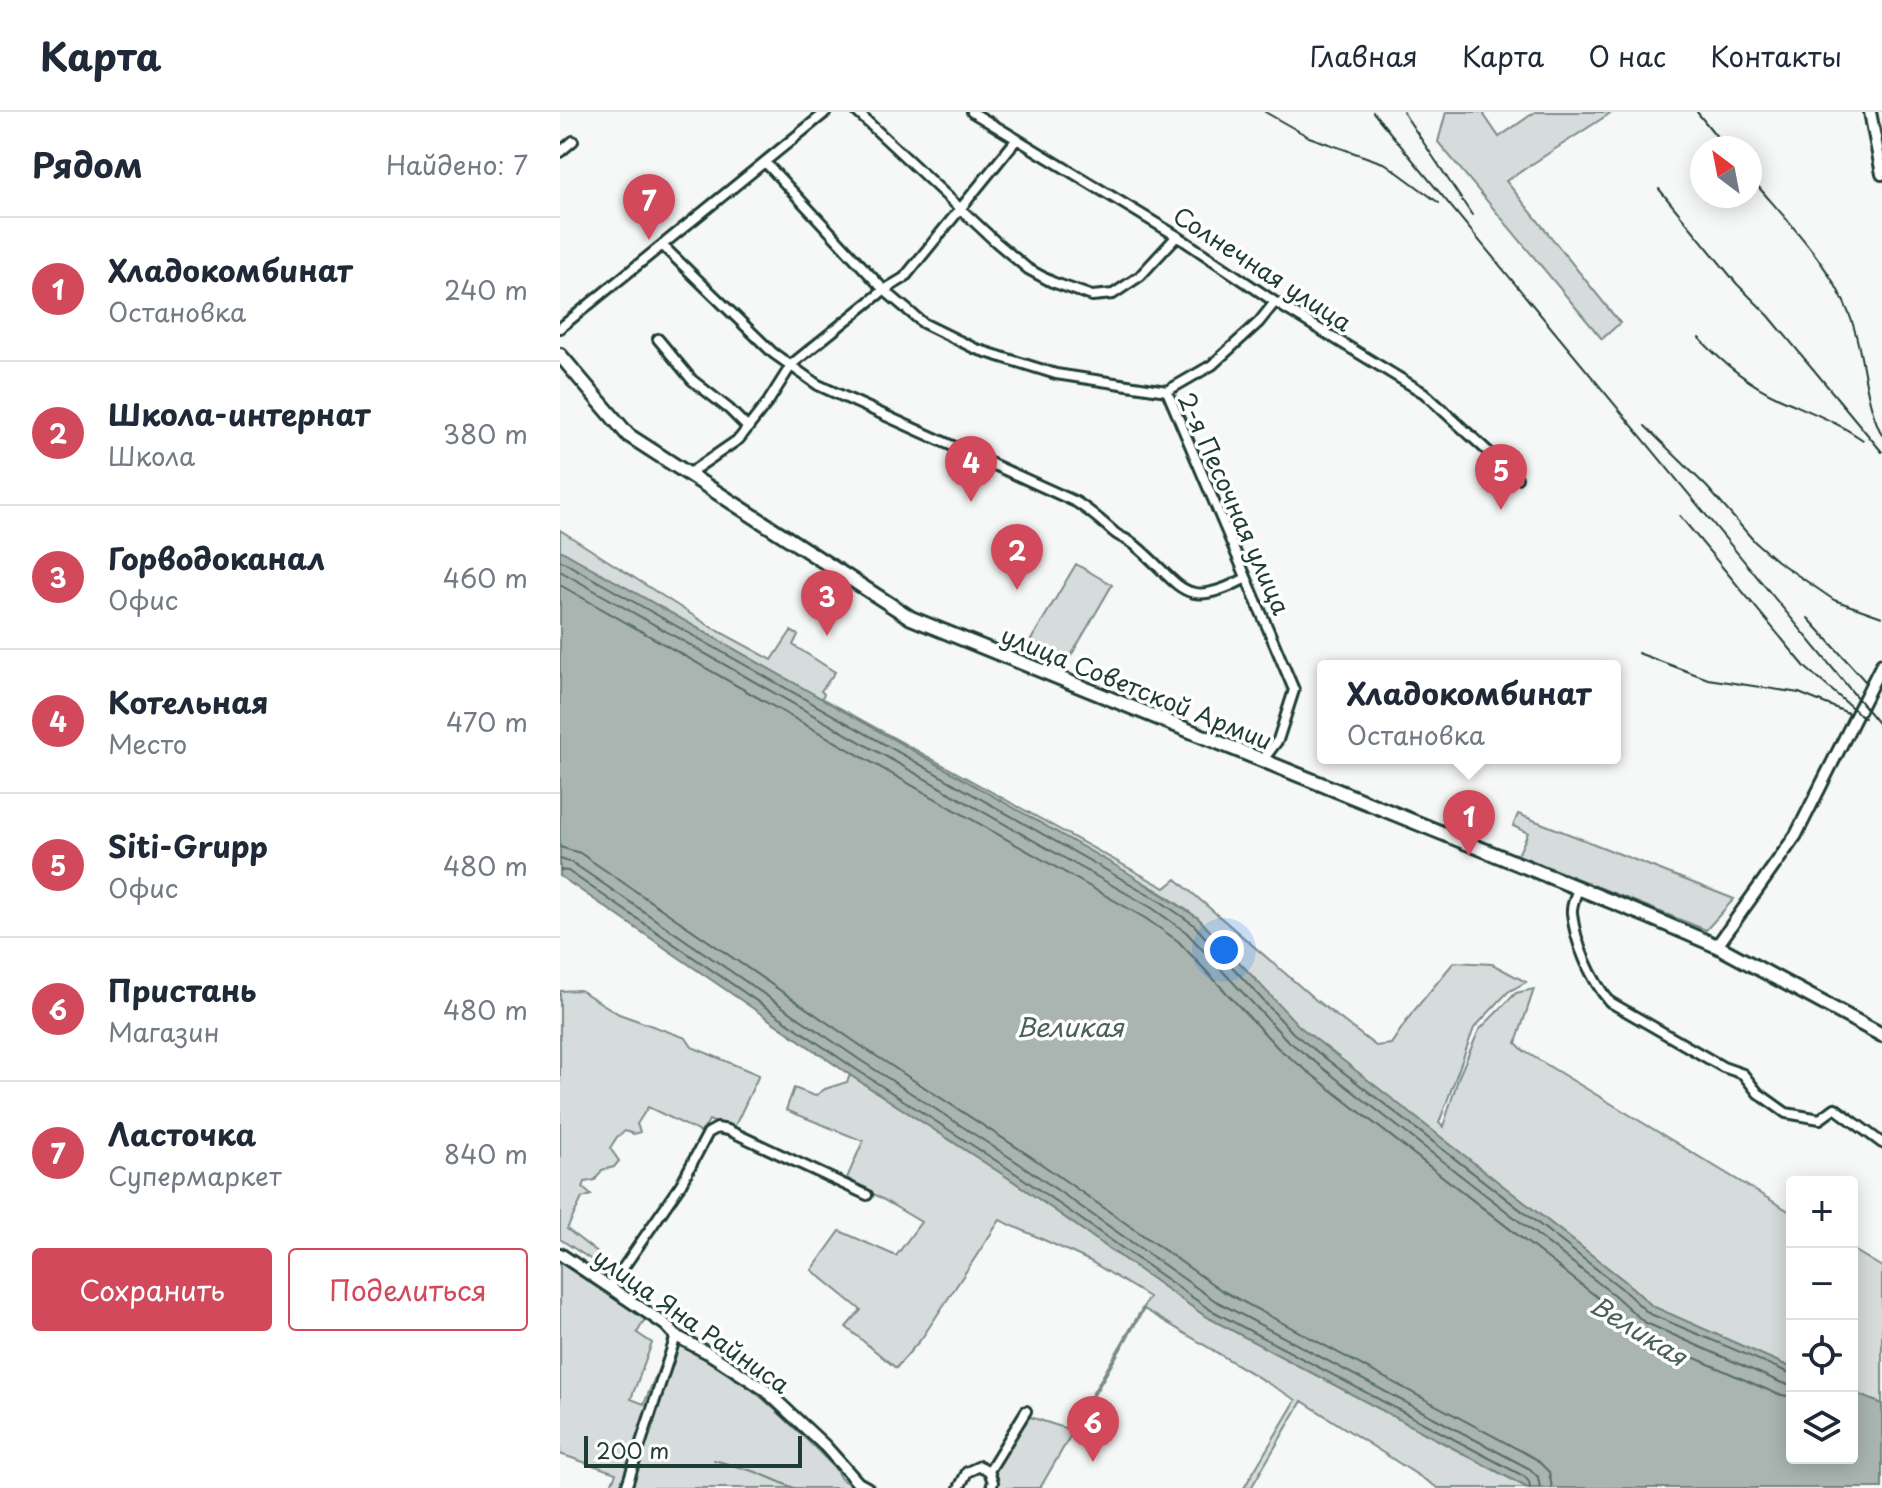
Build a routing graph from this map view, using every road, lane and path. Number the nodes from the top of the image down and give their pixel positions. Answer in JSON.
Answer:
{"nodes":[{"id":1,"x":826,"y":112,"type":"edge"},
{"id":2,"x":857,"y":112,"type":"edge"},
{"id":3,"x":972,"y":112,"type":"edge"},
{"id":4,"x":1870,"y":112,"type":"edge"},
{"id":5,"x":1017,"y":139,"type":"junction"},
{"id":6,"x":573,"y":141,"type":"dead end"},
{"id":7,"x":560,"y":152,"type":"edge"},
{"id":8,"x":765,"y":162,"type":"junction"},
{"id":9,"x":1882,"y":174,"type":"edge"},
{"id":10,"x":960,"y":209,"type":"junction"},
{"id":11,"x":1177,"y":236,"type":"junction"},
{"id":12,"x":663,"y":246,"type":"junction"},
{"id":13,"x":884,"y":290,"type":"junction"},
{"id":14,"x":1275,"y":302,"type":"junction"},
{"id":15,"x":560,"y":328,"type":"edge"},
{"id":16,"x":658,"y":339,"type":"dead end"},
{"id":17,"x":560,"y":355,"type":"edge"},
{"id":18,"x":792,"y":364,"type":"junction"},
{"id":19,"x":1167,"y":391,"type":"junction"},
{"id":20,"x":748,"y":428,"type":"junction"},
{"id":21,"x":688,"y":474,"type":"junction"},
{"id":22,"x":1517,"y":478,"type":"dead end"},
{"id":23,"x":1246,"y":578,"type":"junction"},
{"id":24,"x":1882,"y":664,"type":"edge"},
{"id":25,"x":1262,"y":761,"type":"junction"},
{"id":26,"x":1578,"y":888,"type":"junction"},
{"id":27,"x":1717,"y":946,"type":"junction"},
{"id":28,"x":1882,"y":1035,"type":"edge"},
{"id":29,"x":1882,"y":1143,"type":"edge"},
{"id":30,"x":867,"y":1195,"type":"dead end"},
{"id":31,"x":560,"y":1254,"type":"edge"},
{"id":32,"x":610,"y":1287,"type":"junction"},
{"id":33,"x":676,"y":1336,"type":"junction"},
{"id":34,"x":1026,"y":1411,"type":"dead end"},
{"id":35,"x":989,"y":1471,"type":"junction"},
{"id":36,"x":626,"y":1488,"type":"edge"},
{"id":37,"x":867,"y":1488,"type":"edge"},
{"id":38,"x":959,"y":1488,"type":"edge"},
{"id":39,"x":991,"y":1488,"type":"edge"}],
"edges":[{"from":1,"to":8,"type":"street"},
{"from":2,"to":10,"type":"street"},
{"from":3,"to":5,"type":"street","name":"Солнечная улица"},
{"from":4,"to":9,"type":"street"},
{"from":5,"to":10,"type":"street"},
{"from":5,"to":11,"type":"street","name":"Солнечная улица"},
{"from":6,"to":7,"type":"street"},
{"from":8,"to":12,"type":"street"},
{"from":8,"to":13,"type":"street","name":"2-я Песочная улица"},
{"from":10,"to":11,"type":"street"},
{"from":10,"to":13,"type":"street"},
{"from":11,"to":14,"type":"street","name":"Солнечная улица"},
{"from":12,"to":15,"type":"street"},
{"from":12,"to":18,"type":"street"},
{"from":13,"to":18,"type":"street"},
{"from":13,"to":19,"type":"street","name":"2-я Песочная улица"},
{"from":14,"to":19,"type":"street"},
{"from":14,"to":22,"type":"street","name":"Солнечная улица"},
{"from":16,"to":20,"type":"street"},
{"from":17,"to":21,"type":"main road","name":"улица Советской Армии"},
{"from":18,"to":20,"type":"street"},
{"from":18,"to":23,"type":"street"},
{"from":19,"to":23,"type":"street","name":"2-я Песочная улица"},
{"from":20,"to":21,"type":"street"},
{"from":21,"to":25,"type":"main road","name":"улица Советской Армии"},
{"from":23,"to":25,"type":"street","name":"2-я Песочная улица"},
{"from":24,"to":27,"type":"street"},
{"from":25,"to":26,"type":"main road","name":"улица Советской Армии"},
{"from":26,"to":27,"type":"main road","name":"улица Советской Армии"},
{"from":26,"to":29,"type":"street"},
{"from":27,"to":28,"type":"main road","name":"улица Советской Армии"},
{"from":30,"to":32,"type":"street"},
{"from":31,"to":32,"type":"street","name":"улица Яна Райниса"},
{"from":32,"to":33,"type":"street","name":"улица Яна Райниса"},
{"from":33,"to":36,"type":"street"},
{"from":33,"to":37,"type":"street","name":"улица Яна Райниса"},
{"from":34,"to":35,"type":"street"},
{"from":35,"to":38,"type":"street"},
{"from":35,"to":39,"type":"street"}]}
